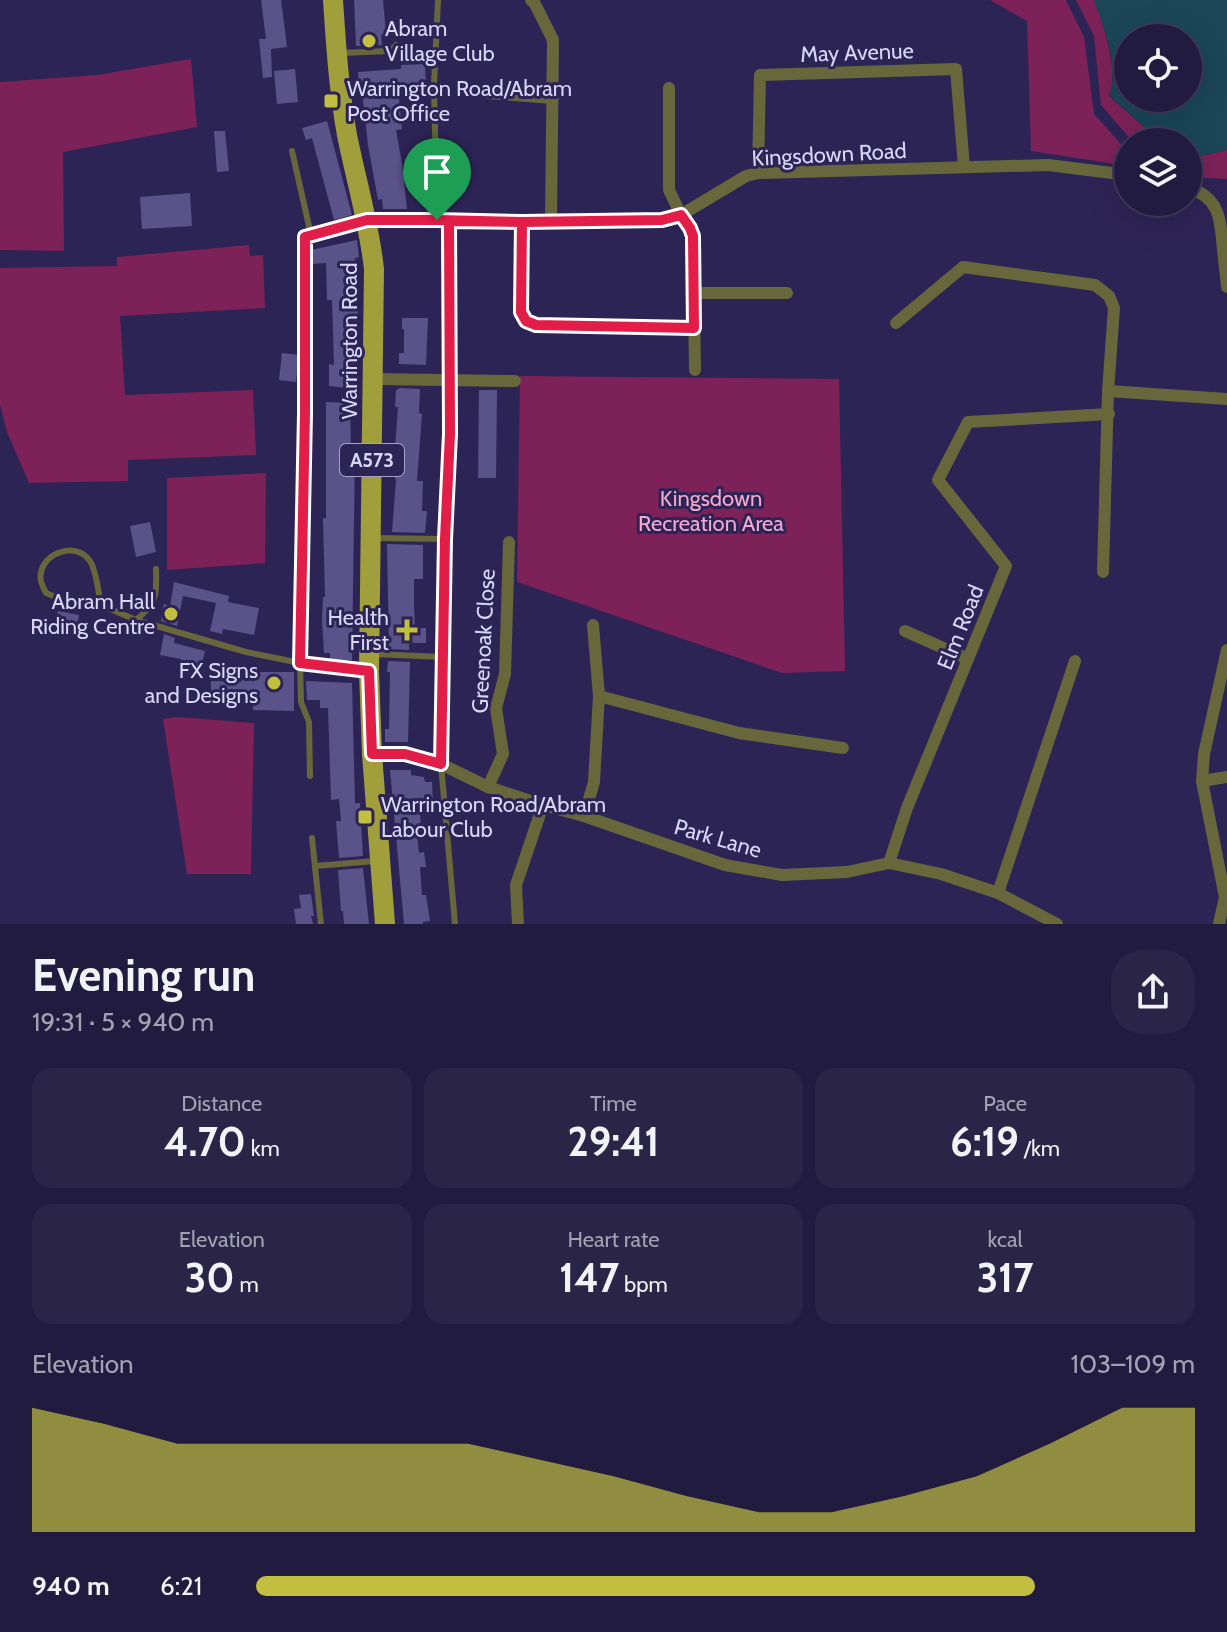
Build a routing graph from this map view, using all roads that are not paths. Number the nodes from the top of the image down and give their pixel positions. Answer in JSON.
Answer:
{"nodes":[{"id":1,"x":333,"y":0,"type":"edge"},
{"id":2,"x":438,"y":0,"type":"edge"},
{"id":3,"x":536,"y":1,"type":"edge"},
{"id":4,"x":396,"y":45,"type":"dead end"},
{"id":5,"x":336,"y":53,"type":"junction"},
{"id":6,"x":669,"y":88,"type":"dead end"},
{"id":7,"x":488,"y":93,"type":"dead end"},
{"id":8,"x":553,"y":98,"type":"junction"},
{"id":9,"x":292,"y":151,"type":"dead end"},
{"id":10,"x":964,"y":167,"type":"junction"},
{"id":11,"x":758,"y":173,"type":"junction"},
{"id":12,"x":1114,"y":173,"type":"edge"},
{"id":13,"x":1202,"y":194,"type":"edge"},
{"id":14,"x":681,"y":215,"type":"junction"},
{"id":15,"x":367,"y":220,"type":"junction"},
{"id":16,"x":551,"y":220,"type":"junction"},
{"id":17,"x":443,"y":221,"type":"junction"},
{"id":18,"x":522,"y":222,"type":"junction"},
{"id":19,"x":308,"y":236,"type":"junction"},
{"id":20,"x":1227,"y":287,"type":"edge"},
{"id":21,"x":695,"y":293,"type":"junction"},
{"id":22,"x":787,"y":293,"type":"dead end"},
{"id":23,"x":896,"y":323,"type":"dead end"},
{"id":24,"x":694,"y":328,"type":"junction"},
{"id":25,"x":695,"y":370,"type":"dead end"},
{"id":26,"x":374,"y":379,"type":"junction"},
{"id":27,"x":449,"y":379,"type":"junction"},
{"id":28,"x":515,"y":381,"type":"dead end"},
{"id":29,"x":1108,"y":391,"type":"junction"},
{"id":30,"x":1227,"y":399,"type":"edge"},
{"id":31,"x":1109,"y":414,"type":"junction"},
{"id":32,"x":371,"y":538,"type":"junction"},
{"id":33,"x":445,"y":539,"type":"junction"},
{"id":34,"x":509,"y":542,"type":"dead end"},
{"id":35,"x":156,"y":569,"type":"dead end"},
{"id":36,"x":1103,"y":572,"type":"dead end"},
{"id":37,"x":101,"y":605,"type":"junction"},
{"id":38,"x":136,"y":620,"type":"junction"},
{"id":39,"x":593,"y":625,"type":"dead end"},
{"id":40,"x":905,"y":631,"type":"dead end"},
{"id":41,"x":1227,"y":650,"type":"edge"},
{"id":42,"x":443,"y":657,"type":"junction"},
{"id":43,"x":968,"y":659,"type":"junction"},
{"id":44,"x":1075,"y":661,"type":"dead end"},
{"id":45,"x":369,"y":662,"type":"junction"},
{"id":46,"x":300,"y":663,"type":"junction"},
{"id":47,"x":599,"y":696,"type":"junction"},
{"id":48,"x":843,"y":748,"type":"dead end"},
{"id":49,"x":372,"y":754,"type":"junction"},
{"id":50,"x":441,"y":764,"type":"junction"},
{"id":51,"x":310,"y":776,"type":"dead end"},
{"id":52,"x":1227,"y":777,"type":"edge"},
{"id":53,"x":1202,"y":781,"type":"junction"},
{"id":54,"x":488,"y":787,"type":"junction"},
{"id":55,"x":543,"y":805,"type":"junction"},
{"id":56,"x":584,"y":816,"type":"junction"},
{"id":57,"x":312,"y":838,"type":"dead end"},
{"id":58,"x":379,"y":860,"type":"junction"},
{"id":59,"x":889,"y":863,"type":"junction"},
{"id":60,"x":315,"y":866,"type":"junction"},
{"id":61,"x":998,"y":893,"type":"junction"},
{"id":62,"x":321,"y":924,"type":"edge"},
{"id":63,"x":385,"y":924,"type":"edge"},
{"id":64,"x":455,"y":924,"type":"edge"},
{"id":65,"x":518,"y":924,"type":"edge"},
{"id":66,"x":1057,"y":924,"type":"edge"},
{"id":67,"x":1219,"y":924,"type":"edge"}],
"edges":[{"from":1,"to":5,"type":"main road","name":"Warrington Road","number":"A573"},
{"from":2,"to":17,"type":"lane"},
{"from":3,"to":8,"type":"street"},
{"from":4,"to":5,"type":"lane"},
{"from":5,"to":15,"type":"main road","name":"Warrington Road","number":"A573"},
{"from":6,"to":14,"type":"street"},
{"from":7,"to":8,"type":"street"},
{"from":8,"to":16,"type":"street"},
{"from":9,"to":19,"type":"lane"},
{"from":10,"to":11,"type":"street","name":"Kingsdown Road"},
{"from":10,"to":11,"type":"street","name":"May Avenue"},
{"from":10,"to":12,"type":"street","name":"Kingsdown Road"},
{"from":11,"to":14,"type":"street","name":"Kingsdown Road"},
{"from":13,"to":20,"type":"street"},
{"from":14,"to":16,"type":"street","name":"Kingsdown Road"},
{"from":14,"to":21,"type":"street"},
{"from":15,"to":17,"type":"street","name":"Kingsdown Road"},
{"from":15,"to":19,"type":"street","name":"Kingsdown Road"},
{"from":15,"to":26,"type":"main road","name":"Warrington Road","number":"A573"},
{"from":16,"to":18,"type":"street","name":"Kingsdown Road"},
{"from":17,"to":18,"type":"street","name":"Kingsdown Road"},
{"from":17,"to":27,"type":"lane"},
{"from":18,"to":24,"type":"street"},
{"from":19,"to":46,"type":"lane"},
{"from":21,"to":22,"type":"street"},
{"from":21,"to":24,"type":"street"},
{"from":23,"to":29,"type":"street"},
{"from":24,"to":25,"type":"street"},
{"from":26,"to":27,"type":"street"},
{"from":26,"to":32,"type":"main road","name":"Warrington Road","number":"A573"},
{"from":27,"to":28,"type":"street"},
{"from":27,"to":33,"type":"lane"},
{"from":29,"to":30,"type":"street"},
{"from":29,"to":31,"type":"street"},
{"from":31,"to":36,"type":"street"},
{"from":31,"to":43,"type":"street","name":"Elm Road"},
{"from":32,"to":33,"type":"lane"},
{"from":32,"to":45,"type":"main road","name":"Warrington Road","number":"A573"},
{"from":33,"to":42,"type":"lane"},
{"from":34,"to":54,"type":"street","name":"Greenoak Close"},
{"from":35,"to":38,"type":"lane"},
{"from":37,"to":37,"type":"lane"},
{"from":37,"to":38,"type":"lane"},
{"from":38,"to":46,"type":"lane"},
{"from":39,"to":47,"type":"street"},
{"from":40,"to":43,"type":"street"},
{"from":41,"to":53,"type":"street"},
{"from":42,"to":45,"type":"lane"},
{"from":42,"to":50,"type":"lane"},
{"from":43,"to":59,"type":"street","name":"Elm Road"},
{"from":44,"to":61,"type":"street"},
{"from":45,"to":46,"type":"lane"},
{"from":45,"to":49,"type":"main road","name":"Warrington Road","number":"A573"},
{"from":46,"to":51,"type":"lane"},
{"from":47,"to":48,"type":"street"},
{"from":47,"to":56,"type":"street"},
{"from":49,"to":50,"type":"street","name":"Park Lane"},
{"from":49,"to":58,"type":"main road","name":"Warrington Road","number":"A573"},
{"from":50,"to":54,"type":"street","name":"Park Lane"},
{"from":50,"to":64,"type":"lane"},
{"from":52,"to":53,"type":"street"},
{"from":53,"to":67,"type":"street"},
{"from":54,"to":55,"type":"street","name":"Park Lane"},
{"from":55,"to":56,"type":"street","name":"Park Lane"},
{"from":55,"to":65,"type":"street"},
{"from":56,"to":59,"type":"street","name":"Park Lane"},
{"from":57,"to":60,"type":"lane"},
{"from":58,"to":60,"type":"lane"},
{"from":58,"to":63,"type":"main road","name":"Warrington Road","number":"A573"},
{"from":59,"to":61,"type":"street","name":"Park Lane"},
{"from":60,"to":62,"type":"lane"},
{"from":61,"to":66,"type":"street","name":"Park Lane"}]}
